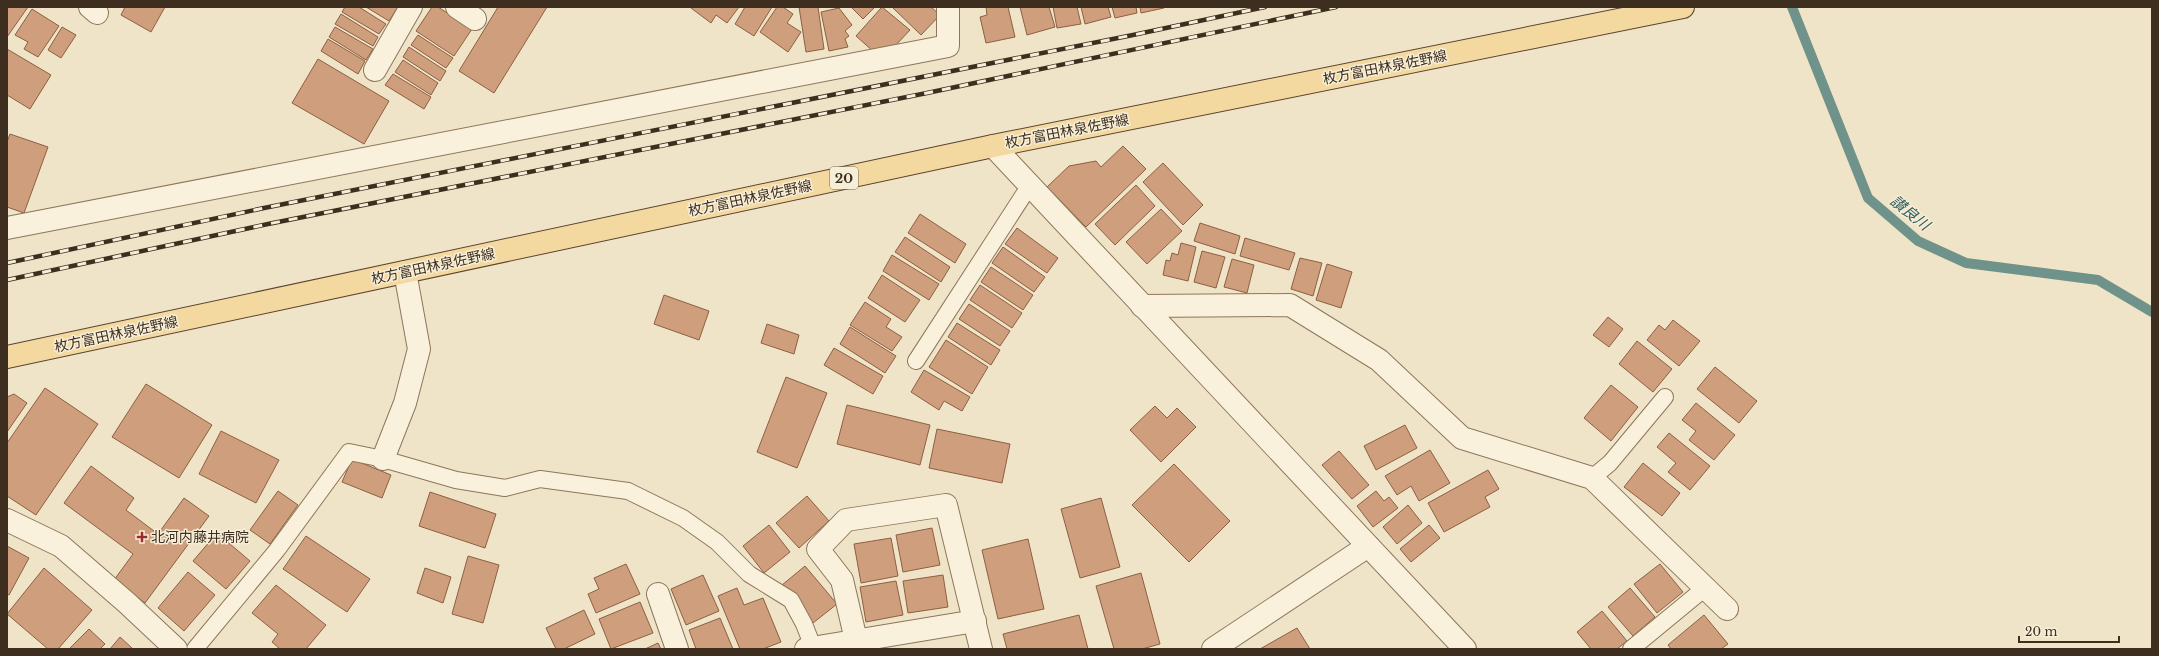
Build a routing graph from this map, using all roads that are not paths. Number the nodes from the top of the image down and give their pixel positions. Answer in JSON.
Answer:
{"nodes":[{"id":1,"x":411,"y":7,"type":"edge"},
{"id":2,"x":457,"y":7,"type":"edge"},
{"id":3,"x":948,"y":7,"type":"edge"},
{"id":4,"x":1683,"y":7,"type":"edge"},
{"id":5,"x":475,"y":19,"type":"dead end"},
{"id":6,"x":375,"y":70,"type":"dead end"},
{"id":7,"x":994,"y":146,"type":"junction"},
{"id":8,"x":1030,"y":185,"type":"junction"},
{"id":9,"x":7,"y":228,"type":"edge"},
{"id":10,"x":405,"y":272,"type":"junction"},
{"id":11,"x":1142,"y":306,"type":"junction"},
{"id":12,"x":7,"y":357,"type":"edge"},
{"id":13,"x":916,"y":361,"type":"dead end"},
{"id":14,"x":1666,"y":397,"type":"dead end"},
{"id":15,"x":383,"y":459,"type":"junction"},
{"id":16,"x":1592,"y":478,"type":"junction"},
{"id":17,"x":7,"y":520,"type":"edge"},
{"id":18,"x":1368,"y":546,"type":"junction"},
{"id":19,"x":1705,"y":588,"type":"junction"},
{"id":20,"x":658,"y":594,"type":"dead end"},
{"id":21,"x":1726,"y":609,"type":"dead end"},
{"id":22,"x":975,"y":621,"type":"junction"},
{"id":23,"x":856,"y":640,"type":"junction"},
{"id":24,"x":810,"y":648,"type":"edge"},
{"id":25,"x":176,"y":649,"type":"edge"},
{"id":26,"x":195,"y":649,"type":"edge"},
{"id":27,"x":677,"y":649,"type":"edge"},
{"id":28,"x":981,"y":649,"type":"edge"},
{"id":29,"x":1214,"y":649,"type":"edge"},
{"id":30,"x":1465,"y":649,"type":"edge"},
{"id":31,"x":1631,"y":649,"type":"edge"}],
"edges":[{"from":1,"to":6,"type":"street"},
{"from":2,"to":5,"type":"street"},
{"from":3,"to":9,"type":"street"},
{"from":4,"to":7,"type":"main road","name":"枚方富田林泉佐野線","number":"20"},
{"from":7,"to":8,"type":"street"},
{"from":7,"to":10,"type":"main road","name":"枚方富田林泉佐野線","number":"20"},
{"from":8,"to":11,"type":"street"},
{"from":8,"to":13,"type":"lane"},
{"from":10,"to":12,"type":"main road","name":"枚方富田林泉佐野線","number":"20"},
{"from":10,"to":15,"type":"street"},
{"from":11,"to":16,"type":"street"},
{"from":11,"to":18,"type":"street"},
{"from":14,"to":16,"type":"lane"},
{"from":15,"to":24,"type":"lane"},
{"from":15,"to":26,"type":"lane"},
{"from":16,"to":19,"type":"street"},
{"from":17,"to":25,"type":"street"},
{"from":18,"to":29,"type":"street"},
{"from":18,"to":30,"type":"street"},
{"from":19,"to":21,"type":"street"},
{"from":19,"to":31,"type":"lane"},
{"from":20,"to":27,"type":"street"},
{"from":22,"to":23,"type":"street"},
{"from":22,"to":23,"type":"street"},
{"from":22,"to":28,"type":"street"},
{"from":23,"to":24,"type":"street"}]}
